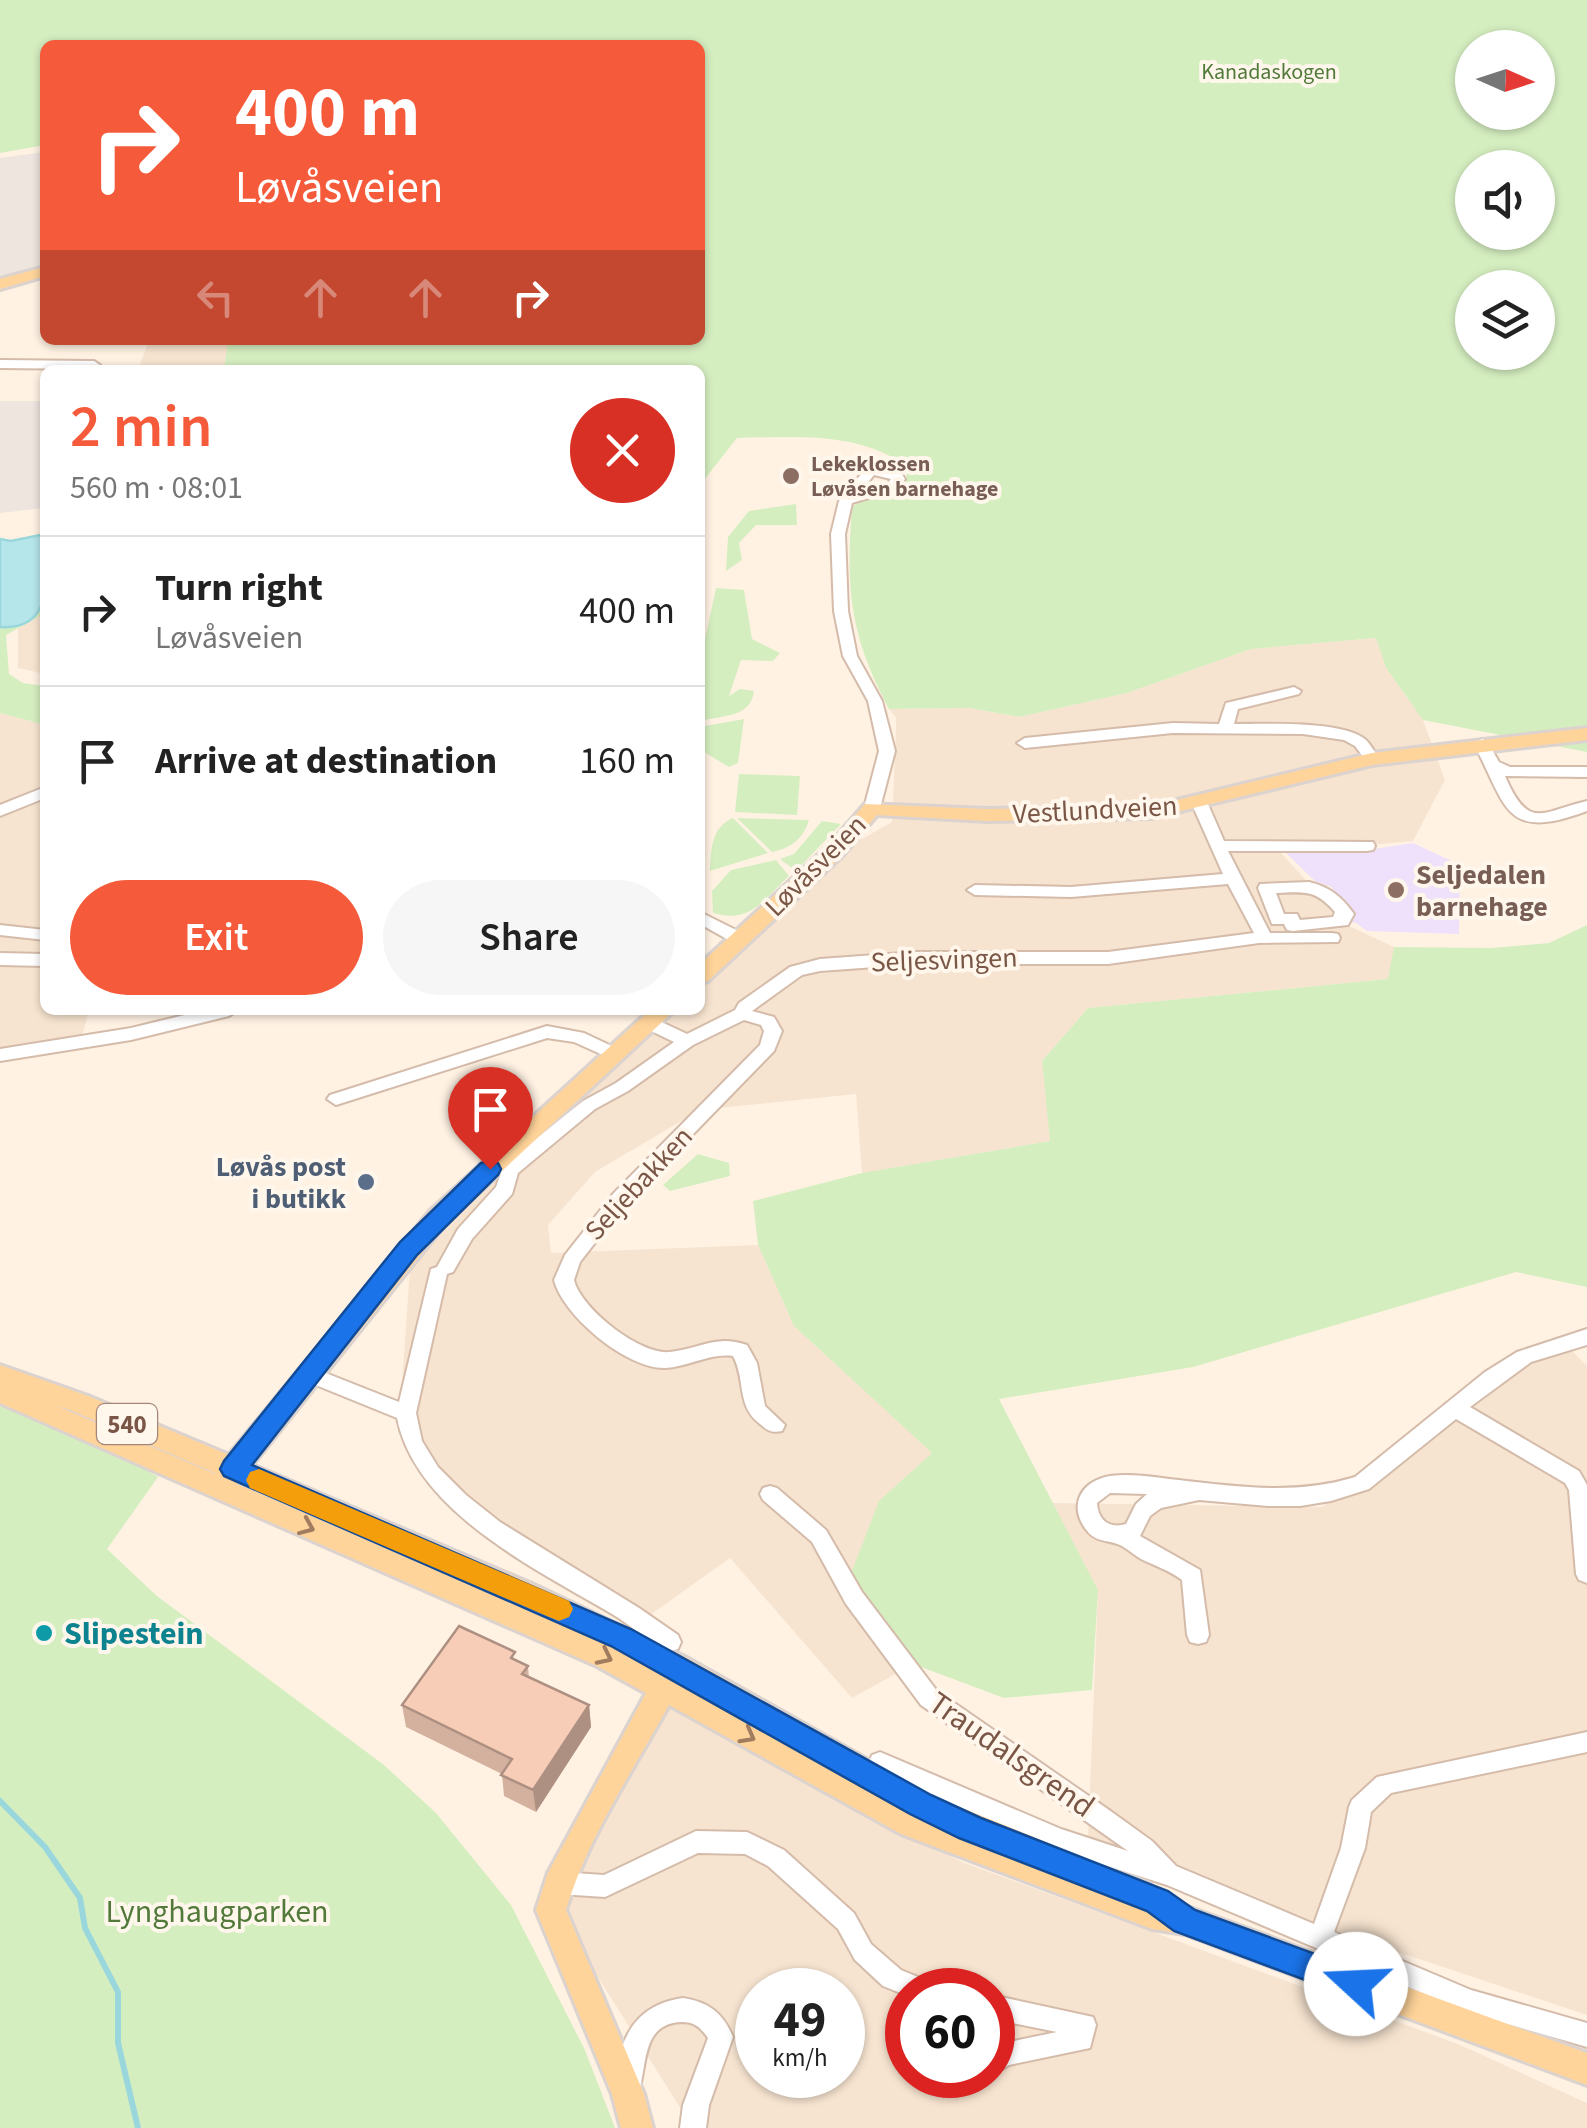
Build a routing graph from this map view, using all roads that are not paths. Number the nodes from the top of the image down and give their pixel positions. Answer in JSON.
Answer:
{"nodes":[{"id":1,"x":40,"y":272,"type":"edge"},
{"id":2,"x":0,"y":284,"type":"edge"},
{"id":3,"x":0,"y":364,"type":"edge"},
{"id":4,"x":94,"y":365,"type":"dead end"},
{"id":5,"x":846,"y":501,"type":"dead end"},
{"id":6,"x":1294,"y":691,"type":"dead end"},
{"id":7,"x":1226,"y":727,"type":"junction"},
{"id":8,"x":1587,"y":734,"type":"edge"},
{"id":9,"x":1025,"y":743,"type":"dead end"},
{"id":10,"x":1482,"y":744,"type":"junction"},
{"id":11,"x":1372,"y":759,"type":"junction"},
{"id":12,"x":1494,"y":765,"type":"junction"},
{"id":13,"x":1587,"y":772,"type":"edge"},
{"id":14,"x":40,"y":794,"type":"edge"},
{"id":15,"x":1200,"y":802,"type":"junction"},
{"id":16,"x":1587,"y":806,"type":"edge"},
{"id":17,"x":872,"y":808,"type":"junction"},
{"id":18,"x":0,"y":811,"type":"edge"},
{"id":19,"x":1222,"y":846,"type":"junction"},
{"id":20,"x":1367,"y":846,"type":"dead end"},
{"id":21,"x":1234,"y":878,"type":"junction"},
{"id":22,"x":975,"y":890,"type":"dead end"},
{"id":23,"x":705,"y":920,"type":"edge"},
{"id":24,"x":0,"y":930,"type":"edge"},
{"id":25,"x":40,"y":934,"type":"edge"},
{"id":26,"x":1265,"y":938,"type":"junction"},
{"id":27,"x":1332,"y":938,"type":"dead end"},
{"id":28,"x":740,"y":939,"type":"junction"},
{"id":29,"x":0,"y":959,"type":"edge"},
{"id":30,"x":40,"y":960,"type":"edge"},
{"id":31,"x":705,"y":971,"type":"edge"},
{"id":32,"x":742,"y":1014,"type":"junction"},
{"id":33,"x":208,"y":1015,"type":"edge"},
{"id":34,"x":656,"y":1016,"type":"edge"},
{"id":35,"x":687,"y":1041,"type":"junction"},
{"id":36,"x":614,"y":1054,"type":"junction"},
{"id":37,"x":0,"y":1055,"type":"edge"},
{"id":38,"x":336,"y":1098,"type":"dead end"},
{"id":39,"x":1587,"y":1337,"type":"edge"},
{"id":40,"x":308,"y":1374,"type":"junction"},
{"id":41,"x":0,"y":1375,"type":"edge"},
{"id":42,"x":0,"y":1392,"type":"edge"},
{"id":43,"x":1454,"y":1408,"type":"junction"},
{"id":44,"x":406,"y":1412,"type":"junction"},
{"id":45,"x":775,"y":1424,"type":"dead end"},
{"id":46,"x":235,"y":1478,"type":"junction"},
{"id":47,"x":1194,"y":1493,"type":"junction"},
{"id":48,"x":770,"y":1494,"type":"dead end"},
{"id":49,"x":1124,"y":1534,"type":"junction"},
{"id":50,"x":1587,"y":1574,"type":"edge"},
{"id":51,"x":1198,"y":1636,"type":"dead end"},
{"id":52,"x":670,"y":1666,"type":"junction"},
{"id":53,"x":1587,"y":1742,"type":"edge"},
{"id":54,"x":880,"y":1762,"type":"dead end"},
{"id":55,"x":1168,"y":1874,"type":"junction"},
{"id":56,"x":559,"y":1883,"type":"junction"},
{"id":57,"x":1213,"y":1894,"type":"junction"},
{"id":58,"x":1193,"y":1923,"type":"junction"},
{"id":59,"x":1321,"y":1936,"type":"junction"},
{"id":60,"x":885,"y":1972,"type":"edge"},
{"id":61,"x":1015,"y":2012,"type":"edge"},
{"id":62,"x":1587,"y":2036,"type":"edge"},
{"id":63,"x":1015,"y":2052,"type":"edge"},
{"id":64,"x":1587,"y":2069,"type":"edge"},
{"id":65,"x":628,"y":2094,"type":"junction"},
{"id":66,"x":637,"y":2128,"type":"edge"},
{"id":67,"x":693,"y":2128,"type":"edge"}],
"edges":[{"from":1,"to":2,"type":"main road"},
{"from":3,"to":4,"type":"street"},
{"from":5,"to":17,"type":"street","name":"Løvåsveien"},
{"from":6,"to":7,"type":"street"},
{"from":7,"to":9,"type":"street"},
{"from":7,"to":11,"type":"street"},
{"from":8,"to":10,"type":"main road","name":"Vestlundveien"},
{"from":10,"to":11,"type":"main road","name":"Vestlundveien"},
{"from":10,"to":12,"type":"street"},
{"from":11,"to":15,"type":"main road","name":"Vestlundveien"},
{"from":12,"to":13,"type":"street"},
{"from":12,"to":16,"type":"street"},
{"from":14,"to":18,"type":"street"},
{"from":15,"to":17,"type":"main road","name":"Vestlundveien"},
{"from":15,"to":19,"type":"street"},
{"from":17,"to":28,"type":"main road","name":"Løvåsveien"},
{"from":19,"to":20,"type":"street"},
{"from":19,"to":21,"type":"street"},
{"from":21,"to":22,"type":"street"},
{"from":21,"to":26,"type":"street"},
{"from":23,"to":28,"type":"street"},
{"from":24,"to":25,"type":"street"},
{"from":26,"to":27,"type":"street","name":"Seljesvingen"},
{"from":26,"to":32,"type":"street","name":"Seljesvingen"},
{"from":28,"to":31,"type":"main road","name":"Løvåsveien"},
{"from":29,"to":30,"type":"street"},
{"from":32,"to":35,"type":"street","name":"Seljesvingen"},
{"from":32,"to":45,"type":"street","name":"Seljebakken"},
{"from":33,"to":37,"type":"street"},
{"from":34,"to":35,"type":"street"},
{"from":34,"to":36,"type":"main road"},
{"from":35,"to":44,"type":"street"},
{"from":36,"to":38,"type":"street"},
{"from":36,"to":40,"type":"main road"},
{"from":39,"to":43,"type":"street"},
{"from":40,"to":44,"type":"street"},
{"from":40,"to":46,"type":"main road"},
{"from":41,"to":46,"type":"main road","number":"540"},
{"from":42,"to":46,"type":"main road","number":"540"},
{"from":43,"to":47,"type":"street"},
{"from":43,"to":50,"type":"street"},
{"from":44,"to":52,"type":"street"},
{"from":46,"to":52,"type":"main road","number":"540"},
{"from":47,"to":49,"type":"street"},
{"from":47,"to":49,"type":"street"},
{"from":48,"to":55,"type":"street","name":"Traudalsgrend"},
{"from":49,"to":51,"type":"street"},
{"from":52,"to":56,"type":"main road"},
{"from":52,"to":58,"type":"main road","number":"540"},
{"from":53,"to":59,"type":"street"},
{"from":54,"to":55,"type":"street"},
{"from":55,"to":57,"type":"street","name":"Traudalsgrend"},
{"from":56,"to":60,"type":"street"},
{"from":56,"to":65,"type":"main road"},
{"from":57,"to":58,"type":"street"},
{"from":57,"to":59,"type":"street","name":"Traudalsgrend"},
{"from":58,"to":64,"type":"main road","number":"540"},
{"from":59,"to":62,"type":"street","name":"Traudalsgrend"},
{"from":61,"to":63,"type":"street"},
{"from":65,"to":66,"type":"main road"},
{"from":65,"to":67,"type":"street"}]}
